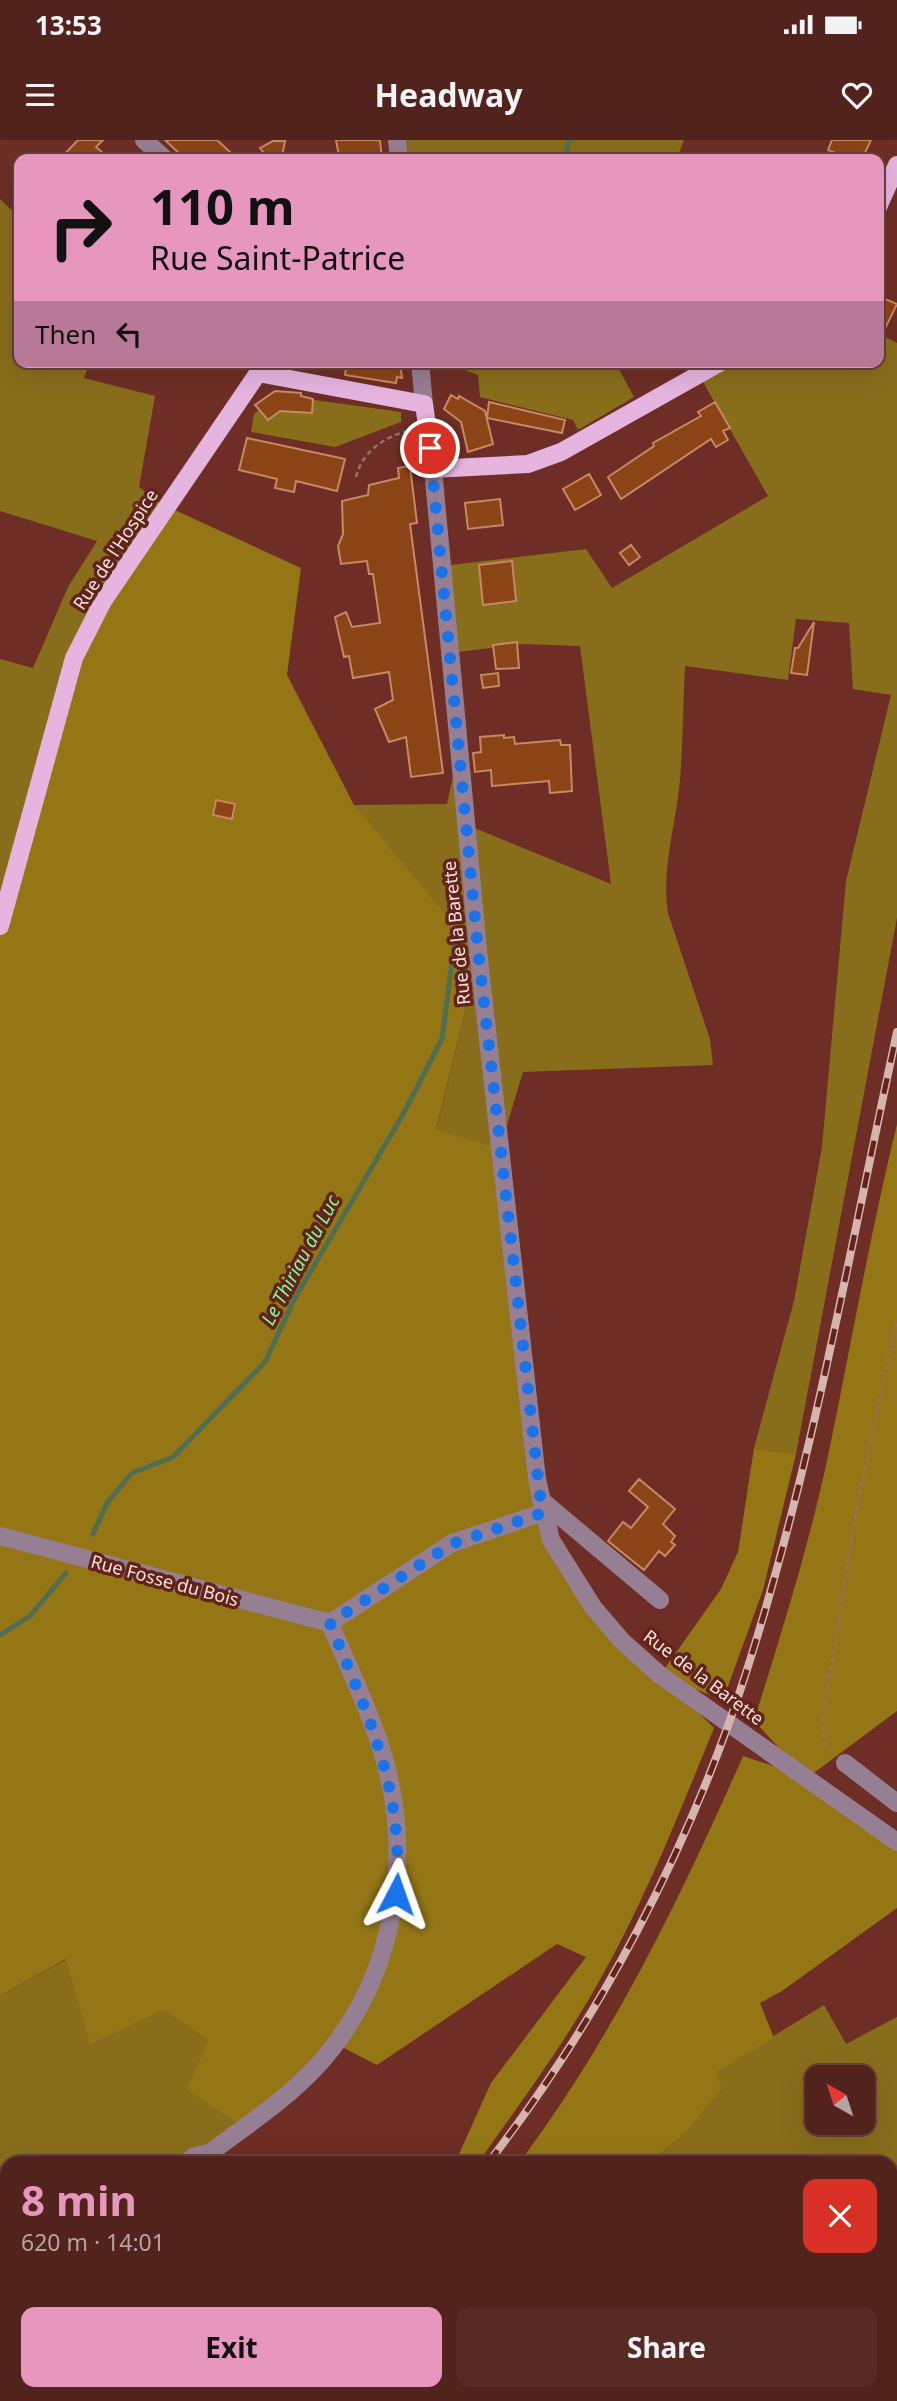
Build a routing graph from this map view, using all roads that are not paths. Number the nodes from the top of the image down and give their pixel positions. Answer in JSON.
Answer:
{"nodes":[{"id":1,"x":144,"y":140,"type":"edge"},
{"id":2,"x":159,"y":154,"type":"edge"},
{"id":3,"x":897,"y":165,"type":"edge"},
{"id":4,"x":884,"y":193,"type":"edge"},
{"id":5,"x":257,"y":368,"type":"edge"},
{"id":6,"x":421,"y":368,"type":"edge"},
{"id":7,"x":710,"y":368,"type":"edge"},
{"id":8,"x":424,"y":404,"type":"junction"},
{"id":9,"x":433,"y":470,"type":"junction"},
{"id":10,"x":0,"y":926,"type":"edge"},
{"id":11,"x":541,"y":1506,"type":"junction"},
{"id":12,"x":0,"y":1536,"type":"edge"},
{"id":13,"x":660,"y":1600,"type":"dead end"},
{"id":14,"x":330,"y":1623,"type":"junction"},
{"id":15,"x":845,"y":1763,"type":"road end"},
{"id":16,"x":897,"y":1803,"type":"edge"},
{"id":17,"x":897,"y":1842,"type":"edge"},
{"id":18,"x":210,"y":2156,"type":"edge"}],
"edges":[{"from":1,"to":2,"type":"street"},
{"from":3,"to":4,"type":"main road"},
{"from":5,"to":8,"type":"main road"},
{"from":5,"to":10,"type":"main road","name":"Rue de l'Hospice"},
{"from":6,"to":8,"type":"street","name":"Rue de la Barette"},
{"from":7,"to":9,"type":"main road"},
{"from":8,"to":9,"type":"main road","name":"Rue de la Barette"},
{"from":9,"to":11,"type":"street","name":"Rue de la Barette"},
{"from":11,"to":13,"type":"street","name":"Rue de la Barette"},
{"from":11,"to":14,"type":"street"},
{"from":11,"to":17,"type":"street","name":"Rue de la Barette"},
{"from":12,"to":14,"type":"street","name":"Rue Fosse du Bois"},
{"from":14,"to":18,"type":"street"},
{"from":15,"to":16,"type":"street"}]}
